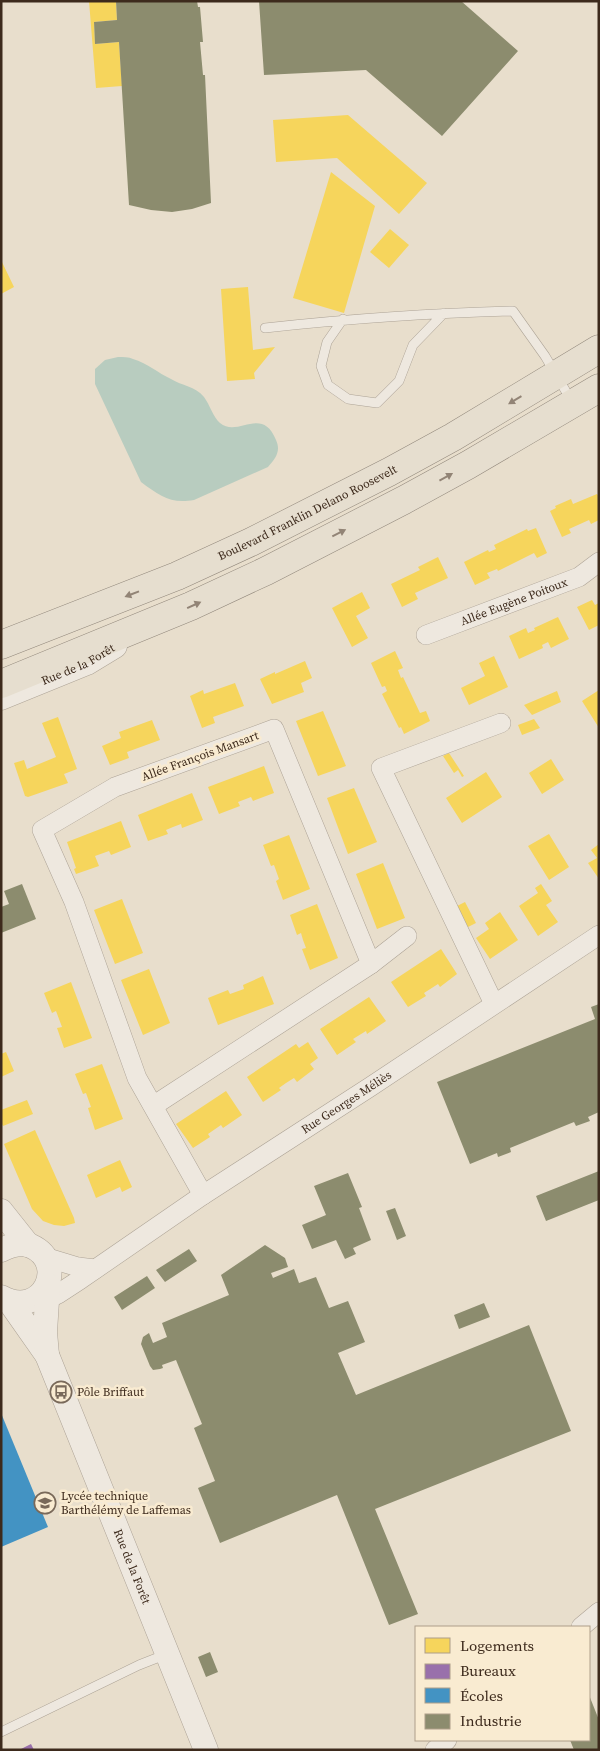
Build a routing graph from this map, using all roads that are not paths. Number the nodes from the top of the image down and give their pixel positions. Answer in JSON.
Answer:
{"nodes":[{"id":1,"x":444,"y":313,"type":"junction"},
{"id":2,"x":342,"y":319,"type":"junction"},
{"id":3,"x":265,"y":328,"type":"dead end"},
{"id":4,"x":599,"y":349,"type":"edge"},
{"id":5,"x":557,"y":376,"type":"junction"},
{"id":6,"x":599,"y":388,"type":"edge"},
{"id":7,"x":573,"y":404,"type":"junction"},
{"id":8,"x":599,"y":562,"type":"edge"},
{"id":9,"x":149,"y":624,"type":"junction"},
{"id":10,"x":426,"y":635,"type":"dead end"},
{"id":11,"x":1,"y":645,"type":"edge"},
{"id":12,"x":1,"y":684,"type":"edge"},
{"id":13,"x":1,"y":698,"type":"edge"},
{"id":14,"x":500,"y":722,"type":"dead end"},
{"id":15,"x":599,"y":935,"type":"edge"},
{"id":16,"x":407,"y":936,"type":"dead end"},
{"id":17,"x":371,"y":964,"type":"junction"},
{"id":18,"x":494,"y":1004,"type":"junction"},
{"id":19,"x":153,"y":1106,"type":"junction"},
{"id":20,"x":203,"y":1195,"type":"junction"},
{"id":21,"x":1,"y":1211,"type":"edge"},
{"id":22,"x":17,"y":1249,"type":"edge"},
{"id":23,"x":94,"y":1269,"type":"junction"},
{"id":24,"x":26,"y":1297,"type":"edge"},
{"id":25,"x":47,"y":1355,"type":"junction"},
{"id":26,"x":599,"y":1612,"type":"edge"},
{"id":27,"x":582,"y":1626,"type":"edge"},
{"id":28,"x":167,"y":1654,"type":"junction"},
{"id":29,"x":1,"y":1732,"type":"edge"},
{"id":30,"x":446,"y":1741,"type":"edge"},
{"id":31,"x":206,"y":1750,"type":"edge"},
{"id":32,"x":435,"y":1750,"type":"edge"}],
"edges":[{"from":1,"to":2,"type":"lane"},
{"from":1,"to":2,"type":"lane"},
{"from":1,"to":5,"type":"lane"},
{"from":2,"to":3,"type":"lane"},
{"from":4,"to":5,"type":"main road","name":"Boulevard Franklin Delano Roosevelt"},
{"from":5,"to":7,"type":"lane"},
{"from":5,"to":11,"type":"main road","name":"Boulevard Franklin Delano Roosevelt","one_way":true},
{"from":6,"to":7,"type":"main road"},
{"from":9,"to":7,"type":"main road","one_way":true},
{"from":8,"to":10,"type":"street","name":"Allée Eugène Poitoux"},
{"from":9,"to":12,"type":"main road"},
{"from":9,"to":13,"type":"street","name":"Rue de la Forêt"},
{"from":14,"to":18,"type":"street"},
{"from":15,"to":18,"type":"street","name":"Rue Georges Méliès"},
{"from":16,"to":17,"type":"street"},
{"from":17,"to":19,"type":"street"},
{"from":17,"to":19,"type":"street","name":"Allée François Mansart"},
{"from":18,"to":20,"type":"street","name":"Rue Georges Méliès"},
{"from":19,"to":20,"type":"street","name":"Allée François Mansart"},
{"from":20,"to":23,"type":"street","name":"Rue Georges Méliès"},
{"from":21,"to":22,"type":"street"},
{"from":22,"to":23,"type":"street"},
{"from":22,"to":24,"type":"street"},
{"from":23,"to":24,"type":"street","name":"Rue Georges Méliès"},
{"from":24,"to":25,"type":"street","name":"Rue de la Forêt"},
{"from":24,"to":25,"type":"street","name":"Rue de la Forêt"},
{"from":25,"to":28,"type":"street","name":"Rue de la Forêt"},
{"from":26,"to":27,"type":"street"},
{"from":28,"to":29,"type":"lane"},
{"from":28,"to":31,"type":"street","name":"Rue de la Forêt"},
{"from":30,"to":32,"type":"street"}]}
